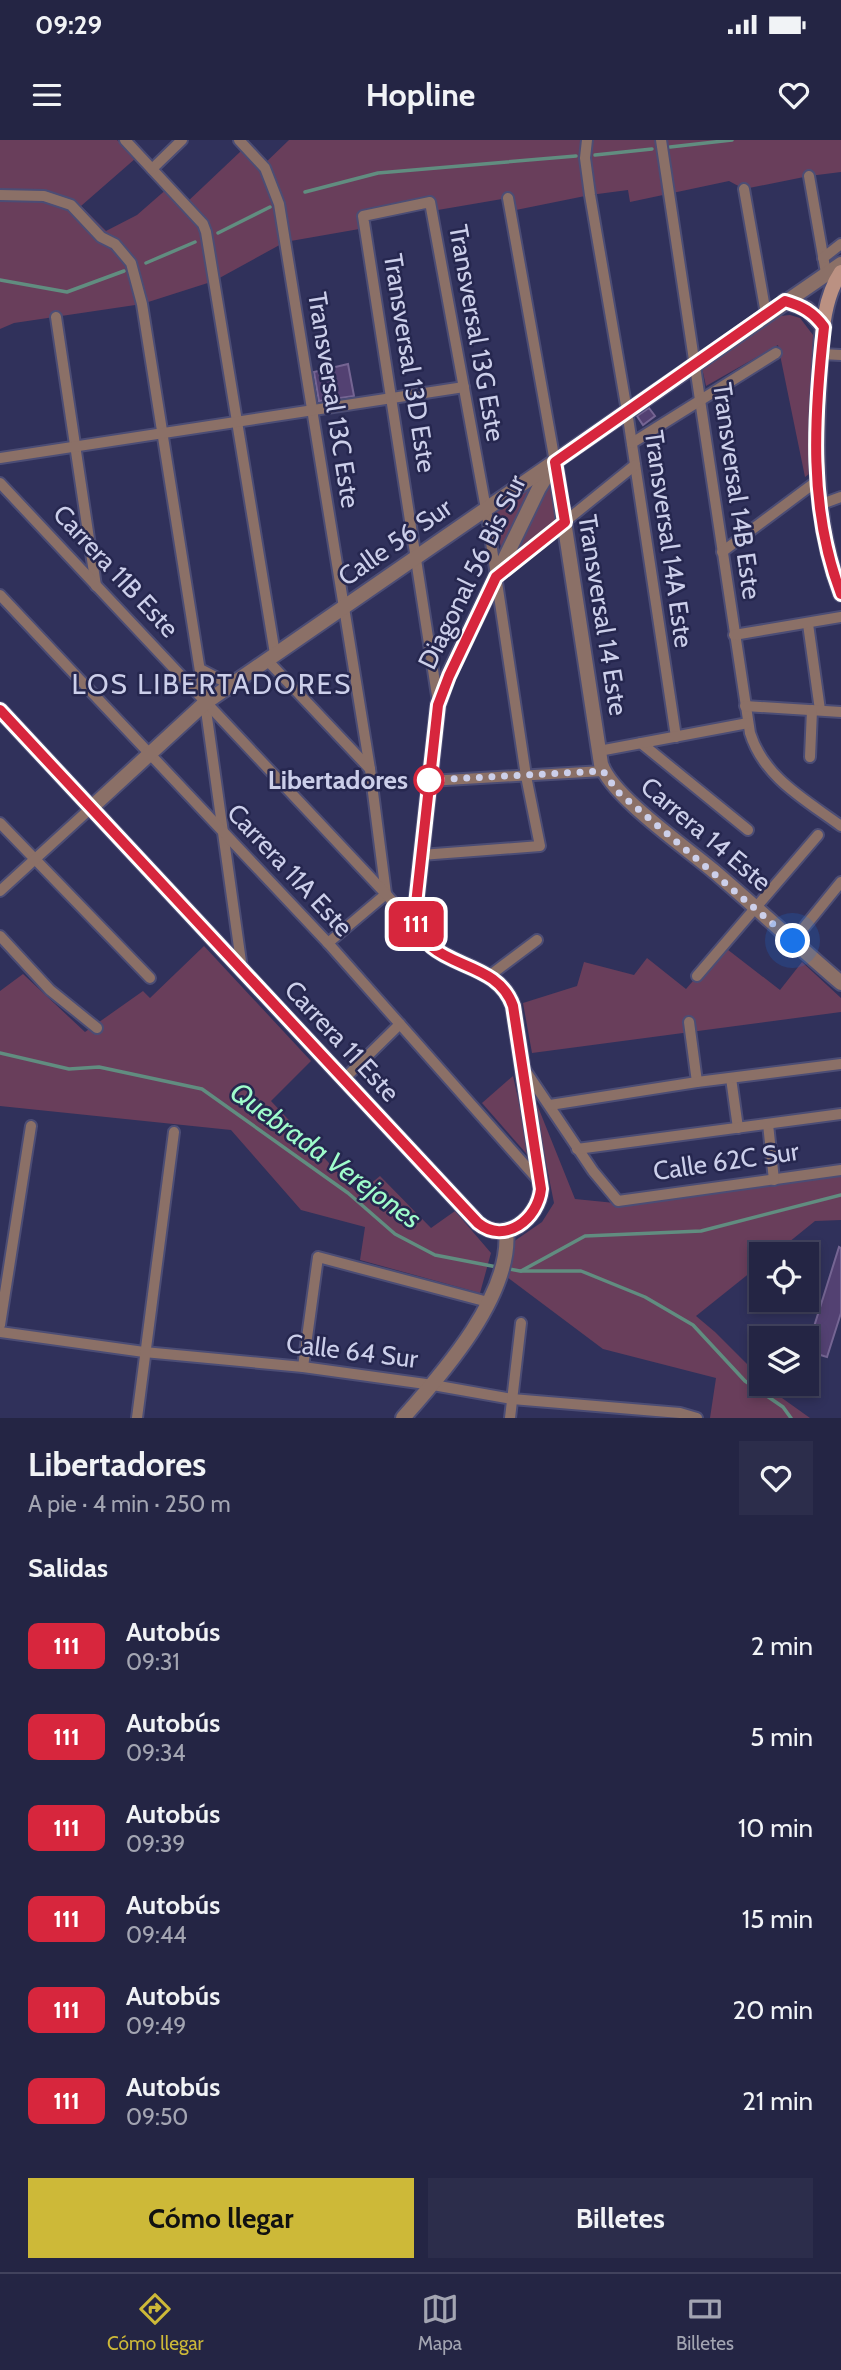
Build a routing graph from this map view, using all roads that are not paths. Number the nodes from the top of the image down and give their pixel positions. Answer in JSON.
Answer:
{"nodes":[{"id":1,"x":125,"y":140,"type":"edge"},
{"id":2,"x":182,"y":140,"type":"edge"},
{"id":3,"x":239,"y":140,"type":"edge"},
{"id":4,"x":587,"y":140,"type":"edge"},
{"id":5,"x":662,"y":140,"type":"edge"},
{"id":6,"x":152,"y":169,"type":"junction"},
{"id":7,"x":809,"y":176,"type":"dead end"},
{"id":8,"x":744,"y":189,"type":"dead end"},
{"id":9,"x":0,"y":195,"type":"edge"},
{"id":10,"x":508,"y":198,"type":"dead end"},
{"id":11,"x":363,"y":216,"type":"joint"},
{"id":12,"x":841,"y":244,"type":"edge"},
{"id":13,"x":841,"y":264,"type":"edge"},
{"id":14,"x":825,"y":266,"type":"junction"},
{"id":15,"x":841,"y":272,"type":"edge"},
{"id":16,"x":785,"y":301,"type":"junction"},
{"id":17,"x":766,"y":314,"type":"junction"},
{"id":18,"x":56,"y":317,"type":"dead end"},
{"id":19,"x":824,"y":327,"type":"junction"},
{"id":20,"x":776,"y":353,"type":"dead end"},
{"id":21,"x":821,"y":354,"type":"junction"},
{"id":22,"x":841,"y":355,"type":"edge"},
{"id":23,"x":696,"y":363,"type":"junction"},
{"id":24,"x":464,"y":387,"type":"junction"},
{"id":25,"x":391,"y":398,"type":"junction"},
{"id":26,"x":702,"y":400,"type":"junction"},
{"id":27,"x":313,"y":410,"type":"junction"},
{"id":28,"x":627,"y":411,"type":"junction"},
{"id":29,"x":237,"y":422,"type":"junction"},
{"id":30,"x":162,"y":433,"type":"junction"},
{"id":31,"x":632,"y":443,"type":"junction"},
{"id":32,"x":75,"y":446,"type":"junction"},
{"id":33,"x":0,"y":458,"type":"edge"},
{"id":34,"x":555,"y":462,"type":"junction"},
{"id":35,"x":635,"y":465,"type":"junction"},
{"id":36,"x":817,"y":481,"type":"junction"},
{"id":37,"x":0,"y":483,"type":"edge"},
{"id":38,"x":4,"y":496,"type":"edge"},
{"id":39,"x":841,"y":497,"type":"edge"},
{"id":40,"x":819,"y":505,"type":"junction"},
{"id":41,"x":486,"y":509,"type":"junction"},
{"id":42,"x":565,"y":522,"type":"junction"},
{"id":43,"x":722,"y":552,"type":"junction"},
{"id":44,"x":416,"y":558,"type":"junction"},
{"id":45,"x":496,"y":577,"type":"junction"},
{"id":46,"x":96,"y":586,"type":"junction"},
{"id":47,"x":841,"y":594,"type":"edge"},
{"id":48,"x":0,"y":595,"type":"edge"},
{"id":49,"x":345,"y":606,"type":"junction"},
{"id":50,"x":841,"y":617,"type":"edge"},
{"id":51,"x":808,"y":624,"type":"junction"},
{"id":52,"x":734,"y":635,"type":"junction"},
{"id":53,"x":271,"y":657,"type":"junction"},
{"id":54,"x":200,"y":669,"type":"junction"},
{"id":55,"x":231,"y":685,"type":"junction"},
{"id":56,"x":205,"y":703,"type":"junction"},
{"id":57,"x":438,"y":705,"type":"junction"},
{"id":58,"x":745,"y":706,"type":"junction"},
{"id":59,"x":0,"y":710,"type":"edge"},
{"id":60,"x":816,"y":710,"type":"junction"},
{"id":61,"x":841,"y":712,"type":"edge"},
{"id":62,"x":748,"y":723,"type":"junction"},
{"id":63,"x":676,"y":737,"type":"junction"},
{"id":64,"x":641,"y":743,"type":"junction"},
{"id":65,"x":599,"y":751,"type":"junction"},
{"id":66,"x":149,"y":754,"type":"junction"},
{"id":67,"x":810,"y":757,"type":"dead end"},
{"id":68,"x":370,"y":769,"type":"junction"},
{"id":69,"x":604,"y":773,"type":"junction"},
{"id":70,"x":526,"y":776,"type":"junction"},
{"id":71,"x":429,"y":781,"type":"junction"},
{"id":72,"x":92,"y":807,"type":"junction"},
{"id":73,"x":0,"y":823,"type":"edge"},
{"id":74,"x":841,"y":825,"type":"edge"},
{"id":75,"x":748,"y":830,"type":"dead end"},
{"id":76,"x":223,"y":832,"type":"junction"},
{"id":77,"x":818,"y":835,"type":"dead end"},
{"id":78,"x":421,"y":855,"type":"junction"},
{"id":79,"x":34,"y":860,"type":"junction"},
{"id":80,"x":841,"y":883,"type":"edge"},
{"id":81,"x":0,"y":891,"type":"edge"},
{"id":82,"x":386,"y":894,"type":"junction"},
{"id":83,"x":755,"y":908,"type":"junction"},
{"id":84,"x":419,"y":932,"type":"junction"},
{"id":85,"x":0,"y":936,"type":"edge"},
{"id":86,"x":537,"y":940,"type":"dead end"},
{"id":87,"x":793,"y":941,"type":"junction"},
{"id":88,"x":328,"y":943,"type":"junction"},
{"id":89,"x":242,"y":969,"type":"junction"},
{"id":90,"x":489,"y":976,"type":"junction"},
{"id":91,"x":696,"y":976,"type":"dead end"},
{"id":92,"x":150,"y":978,"type":"dead end"},
{"id":93,"x":841,"y":983,"type":"edge"},
{"id":94,"x":689,"y":1022,"type":"dead end"},
{"id":95,"x":400,"y":1024,"type":"junction"},
{"id":96,"x":97,"y":1028,"type":"dead end"},
{"id":97,"x":841,"y":1064,"type":"edge"},
{"id":98,"x":522,"y":1065,"type":"junction"},
{"id":99,"x":731,"y":1078,"type":"junction"},
{"id":100,"x":344,"y":1079,"type":"junction"},
{"id":101,"x":696,"y":1082,"type":"junction"},
{"id":102,"x":550,"y":1105,"type":"junction"},
{"id":103,"x":841,"y":1114,"type":"edge"},
{"id":104,"x":768,"y":1124,"type":"junction"},
{"id":105,"x":31,"y":1126,"type":"dead end"},
{"id":106,"x":738,"y":1128,"type":"junction"},
{"id":107,"x":174,"y":1132,"type":"dead end"},
{"id":108,"x":577,"y":1149,"type":"junction"},
{"id":109,"x":841,"y":1170,"type":"edge"},
{"id":110,"x":774,"y":1180,"type":"junction"},
{"id":111,"x":540,"y":1182,"type":"junction"},
{"id":112,"x":506,"y":1230,"type":"junction"},
{"id":113,"x":488,"y":1302,"type":"junction"},
{"id":114,"x":521,"y":1323,"type":"dead end"},
{"id":115,"x":0,"y":1325,"type":"edge"},
{"id":116,"x":0,"y":1332,"type":"edge"},
{"id":117,"x":144,"y":1352,"type":"junction"},
{"id":118,"x":303,"y":1367,"type":"junction"},
{"id":119,"x":433,"y":1384,"type":"junction"},
{"id":120,"x":512,"y":1399,"type":"junction"},
{"id":121,"x":137,"y":1418,"type":"edge"},
{"id":122,"x":403,"y":1418,"type":"edge"},
{"id":123,"x":510,"y":1418,"type":"edge"},
{"id":124,"x":697,"y":1418,"type":"edge"}],
"edges":[{"from":1,"to":6,"type":"street"},
{"from":2,"to":6,"type":"street"},
{"from":3,"to":27,"type":"street","name":"Transversal 13C Este"},
{"from":4,"to":28,"type":"street","name":"Transversal 14A Este"},
{"from":5,"to":23,"type":"street","name":"Transversal 14B Este"},
{"from":6,"to":29,"type":"street"},
{"from":7,"to":14,"type":"street"},
{"from":8,"to":17,"type":"street"},
{"from":9,"to":30,"type":"street"},
{"from":10,"to":34,"type":"street"},
{"from":11,"to":24,"type":"street","name":"Transversal 13G Este"},
{"from":11,"to":25,"type":"street","name":"Transversal 13D Este"},
{"from":12,"to":14,"type":"street","name":"Calle 56 Sur"},
{"from":13,"to":14,"type":"street","name":"Calle 56 Sur"},
{"from":14,"to":16,"type":"street","name":"Calle 56 Sur"},
{"from":15,"to":19,"type":"main road"},
{"from":16,"to":17,"type":"street","name":"Calle 56 Sur"},
{"from":16,"to":19,"type":"main road"},
{"from":17,"to":23,"type":"street","name":"Calle 56 Sur"},
{"from":18,"to":32,"type":"street"},
{"from":19,"to":21,"type":"main road"},
{"from":20,"to":26,"type":"street"},
{"from":21,"to":22,"type":"street"},
{"from":21,"to":36,"type":"main road"},
{"from":23,"to":26,"type":"street","name":"Transversal 14B Este"},
{"from":23,"to":28,"type":"street","name":"Calle 56 Sur"},
{"from":24,"to":25,"type":"street"},
{"from":24,"to":41,"type":"street","name":"Transversal 13G Este"},
{"from":25,"to":27,"type":"street"},
{"from":25,"to":44,"type":"street","name":"Transversal 13D Este"},
{"from":26,"to":31,"type":"street"},
{"from":26,"to":43,"type":"street","name":"Transversal 14B Este"},
{"from":27,"to":29,"type":"street"},
{"from":27,"to":49,"type":"street","name":"Transversal 13C Este"},
{"from":28,"to":31,"type":"street","name":"Transversal 14A Este"},
{"from":28,"to":34,"type":"street","name":"Calle 56 Sur"},
{"from":29,"to":30,"type":"street"},
{"from":29,"to":53,"type":"street"},
{"from":30,"to":32,"type":"street"},
{"from":30,"to":54,"type":"street"},
{"from":31,"to":35,"type":"street","name":"Transversal 14A Este"},
{"from":32,"to":33,"type":"street"},
{"from":32,"to":46,"type":"street"},
{"from":34,"to":41,"type":"street","name":"Calle 56 Sur"},
{"from":34,"to":42,"type":"street","name":"Transversal 14 Este"},
{"from":34,"to":45,"type":"street","name":"Diagonal 56 Bis Sur"},
{"from":35,"to":42,"type":"street"},
{"from":35,"to":63,"type":"street","name":"Transversal 14A Este"},
{"from":36,"to":40,"type":"main road"},
{"from":36,"to":43,"type":"street"},
{"from":37,"to":38,"type":"street","name":"Carrera 11B Este"},
{"from":38,"to":46,"type":"street","name":"Carrera 11B Este"},
{"from":39,"to":40,"type":"street"},
{"from":40,"to":47,"type":"main road"},
{"from":41,"to":44,"type":"street","name":"Calle 56 Sur"},
{"from":41,"to":45,"type":"street","name":"Transversal 13G Este"},
{"from":42,"to":45,"type":"street"},
{"from":42,"to":65,"type":"street","name":"Transversal 14 Este"},
{"from":43,"to":52,"type":"street","name":"Transversal 14B Este"},
{"from":44,"to":49,"type":"street","name":"Calle 56 Sur"},
{"from":44,"to":57,"type":"street","name":"Transversal 13D Este"},
{"from":45,"to":57,"type":"street","name":"Diagonal 56 Bis Sur"},
{"from":45,"to":70,"type":"street","name":"Transversal 13G Este"},
{"from":46,"to":56,"type":"street","name":"Carrera 11B Este"},
{"from":48,"to":66,"type":"street","name":"Carrera 11A Este"},
{"from":49,"to":53,"type":"street","name":"Calle 56 Sur"},
{"from":49,"to":68,"type":"street","name":"Transversal 13C Este"},
{"from":50,"to":51,"type":"street"},
{"from":51,"to":52,"type":"street"},
{"from":51,"to":60,"type":"street"},
{"from":52,"to":58,"type":"street","name":"Transversal 14B Este"},
{"from":53,"to":55,"type":"street","name":"Calle 56 Sur"},
{"from":53,"to":68,"type":"street"},
{"from":54,"to":55,"type":"street"},
{"from":54,"to":56,"type":"street"},
{"from":55,"to":56,"type":"street","name":"Calle 56 Sur"},
{"from":56,"to":66,"type":"street","name":"Calle 56 Sur"},
{"from":56,"to":76,"type":"street"},
{"from":56,"to":82,"type":"street","name":"Carrera 11B Este"},
{"from":57,"to":71,"type":"street","name":"Transversal 13D Este"},
{"from":58,"to":60,"type":"street"},
{"from":58,"to":62,"type":"street","name":"Transversal 14B Este"},
{"from":59,"to":72,"type":"street","name":"Carrera 11 Este"},
{"from":60,"to":61,"type":"street"},
{"from":60,"to":67,"type":"street"},
{"from":62,"to":63,"type":"street"},
{"from":62,"to":74,"type":"street","name":"Transversal 14B Este"},
{"from":63,"to":64,"type":"street"},
{"from":64,"to":65,"type":"street"},
{"from":64,"to":75,"type":"street"},
{"from":65,"to":69,"type":"street","name":"Transversal 14 Este"},
{"from":66,"to":72,"type":"street","name":"Calle 56 Sur"},
{"from":66,"to":76,"type":"street","name":"Carrera 11A Este"},
{"from":68,"to":82,"type":"street","name":"Transversal 13C Este"},
{"from":69,"to":70,"type":"street"},
{"from":69,"to":83,"type":"street","name":"Carrera 14 Este"},
{"from":70,"to":71,"type":"street"},
{"from":70,"to":78,"type":"street","name":"Transversal 13G Este"},
{"from":71,"to":78,"type":"street","name":"Transversal 13D Este"},
{"from":72,"to":79,"type":"street","name":"Calle 56 Sur"},
{"from":72,"to":89,"type":"street","name":"Carrera 11 Este"},
{"from":73,"to":79,"type":"street"},
{"from":76,"to":88,"type":"street","name":"Carrera 11A Este"},
{"from":76,"to":89,"type":"street"},
{"from":77,"to":83,"type":"street"},
{"from":78,"to":84,"type":"street","name":"Transversal 13D Este"},
{"from":79,"to":81,"type":"street","name":"Calle 56 Sur"},
{"from":79,"to":92,"type":"street"},
{"from":80,"to":87,"type":"street"},
{"from":82,"to":84,"type":"street","name":"Carrera 11B Este"},
{"from":82,"to":88,"type":"street"},
{"from":83,"to":87,"type":"street","name":"Carrera 14 Este"},
{"from":83,"to":91,"type":"street"},
{"from":84,"to":90,"type":"street","name":"Carrera 11B Este"},
{"from":85,"to":96,"type":"street"},
{"from":86,"to":90,"type":"street"},
{"from":87,"to":93,"type":"street","name":"Carrera 14 Este"},
{"from":88,"to":95,"type":"street","name":"Carrera 11A Este"},
{"from":89,"to":100,"type":"street","name":"Carrera 11 Este"},
{"from":90,"to":98,"type":"street","name":"Carrera 11B Este"},
{"from":94,"to":101,"type":"street"},
{"from":95,"to":100,"type":"street"},
{"from":95,"to":111,"type":"street","name":"Carrera 11A Este"},
{"from":97,"to":99,"type":"street"},
{"from":98,"to":102,"type":"street"},
{"from":98,"to":111,"type":"street","name":"Carrera 11B Este"},
{"from":99,"to":101,"type":"street"},
{"from":99,"to":106,"type":"street"},
{"from":100,"to":112,"type":"street","name":"Carrera 11 Este"},
{"from":101,"to":102,"type":"street"},
{"from":102,"to":108,"type":"street"},
{"from":103,"to":104,"type":"street"},
{"from":104,"to":106,"type":"street"},
{"from":104,"to":110,"type":"street"},
{"from":105,"to":115,"type":"street"},
{"from":106,"to":108,"type":"street"},
{"from":107,"to":117,"type":"street"},
{"from":108,"to":110,"type":"street","name":"Calle 62C Sur"},
{"from":109,"to":110,"type":"street","name":"Calle 62C Sur"},
{"from":111,"to":112,"type":"street"},
{"from":112,"to":113,"type":"street"},
{"from":113,"to":118,"type":"street"},
{"from":113,"to":119,"type":"street"},
{"from":114,"to":120,"type":"street"},
{"from":116,"to":117,"type":"street","name":"Calle 64 Sur"},
{"from":117,"to":118,"type":"street","name":"Calle 64 Sur"},
{"from":117,"to":121,"type":"street"},
{"from":118,"to":119,"type":"street","name":"Calle 64 Sur"},
{"from":119,"to":120,"type":"street","name":"Calle 64 Sur"},
{"from":119,"to":122,"type":"street"},
{"from":120,"to":123,"type":"street"},
{"from":120,"to":124,"type":"street","name":"Calle 64 Sur"}]}
